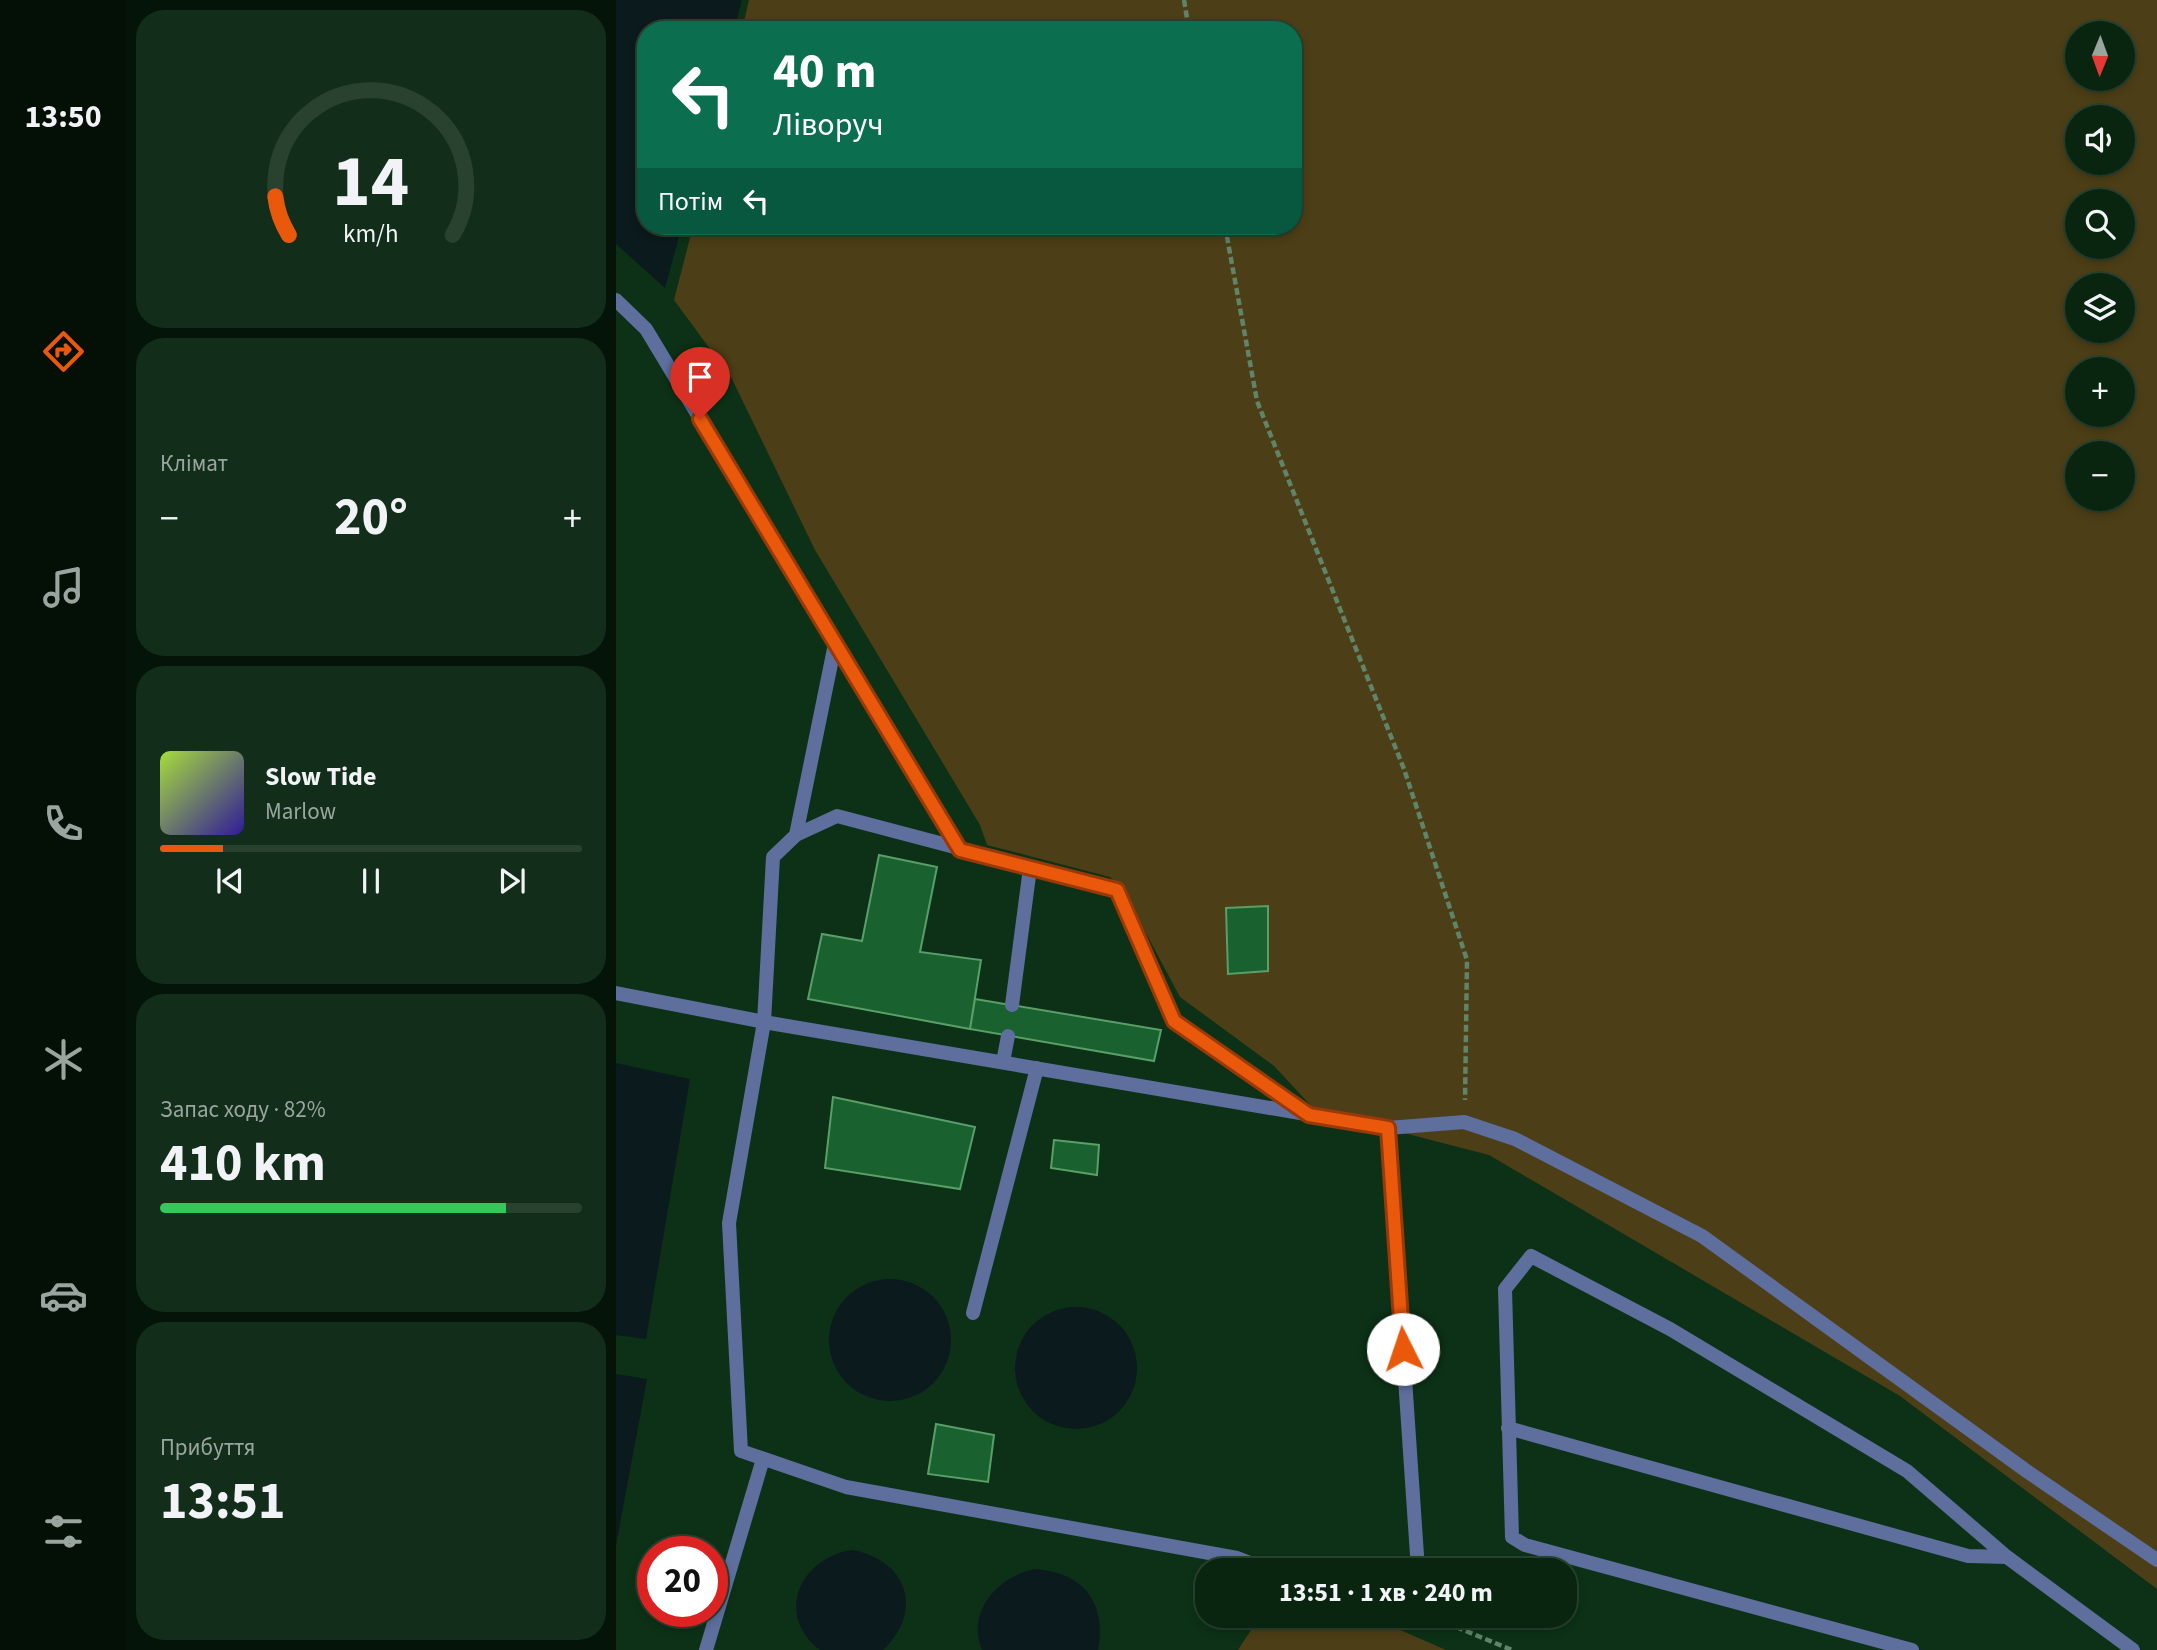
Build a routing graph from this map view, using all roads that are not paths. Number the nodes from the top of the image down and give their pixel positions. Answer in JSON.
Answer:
{"nodes":[{"id":1,"x":616,"y":300,"type":"edge"},
{"id":2,"x":835,"y":644,"type":"junction"},
{"id":3,"x":796,"y":835,"type":"junction"},
{"id":4,"x":960,"y":850,"type":"junction"},
{"id":5,"x":1030,"y":868,"type":"junction"},
{"id":6,"x":616,"y":993,"type":"edge"},
{"id":7,"x":1012,"y":1004,"type":"dead end"},
{"id":8,"x":764,"y":1022,"type":"junction"},
{"id":9,"x":1008,"y":1036,"type":"dead end"},
{"id":10,"x":1003,"y":1062,"type":"junction"},
{"id":11,"x":1037,"y":1068,"type":"junction"},
{"id":12,"x":1309,"y":1115,"type":"junction"},
{"id":13,"x":1388,"y":1128,"type":"junction"},
{"id":14,"x":973,"y":1313,"type":"dead end"},
{"id":15,"x":1508,"y":1428,"type":"junction"},
{"id":16,"x":763,"y":1459,"type":"junction"},
{"id":17,"x":2007,"y":1557,"type":"junction"},
{"id":18,"x":1237,"y":1558,"type":"edge"},
{"id":19,"x":1417,"y":1558,"type":"edge"},
{"id":20,"x":2157,"y":1560,"type":"edge"},
{"id":21,"x":706,"y":1650,"type":"edge"},
{"id":22,"x":1912,"y":1650,"type":"edge"},
{"id":23,"x":2133,"y":1650,"type":"edge"}],
"edges":[{"from":1,"to":2,"type":"lane"},
{"from":2,"to":3,"type":"lane"},
{"from":2,"to":4,"type":"lane"},
{"from":3,"to":4,"type":"lane"},
{"from":3,"to":8,"type":"lane"},
{"from":4,"to":5,"type":"lane"},
{"from":5,"to":7,"type":"lane"},
{"from":5,"to":12,"type":"lane"},
{"from":6,"to":8,"type":"lane"},
{"from":8,"to":10,"type":"lane"},
{"from":8,"to":16,"type":"lane"},
{"from":9,"to":10,"type":"lane"},
{"from":10,"to":11,"type":"lane"},
{"from":11,"to":12,"type":"lane"},
{"from":11,"to":14,"type":"lane"},
{"from":12,"to":13,"type":"lane"},
{"from":13,"to":19,"type":"lane"},
{"from":13,"to":20,"type":"lane"},
{"from":15,"to":17,"type":"lane"},
{"from":15,"to":17,"type":"lane"},
{"from":15,"to":22,"type":"lane"},
{"from":16,"to":18,"type":"lane"},
{"from":16,"to":21,"type":"lane"},
{"from":17,"to":23,"type":"lane"}]}
